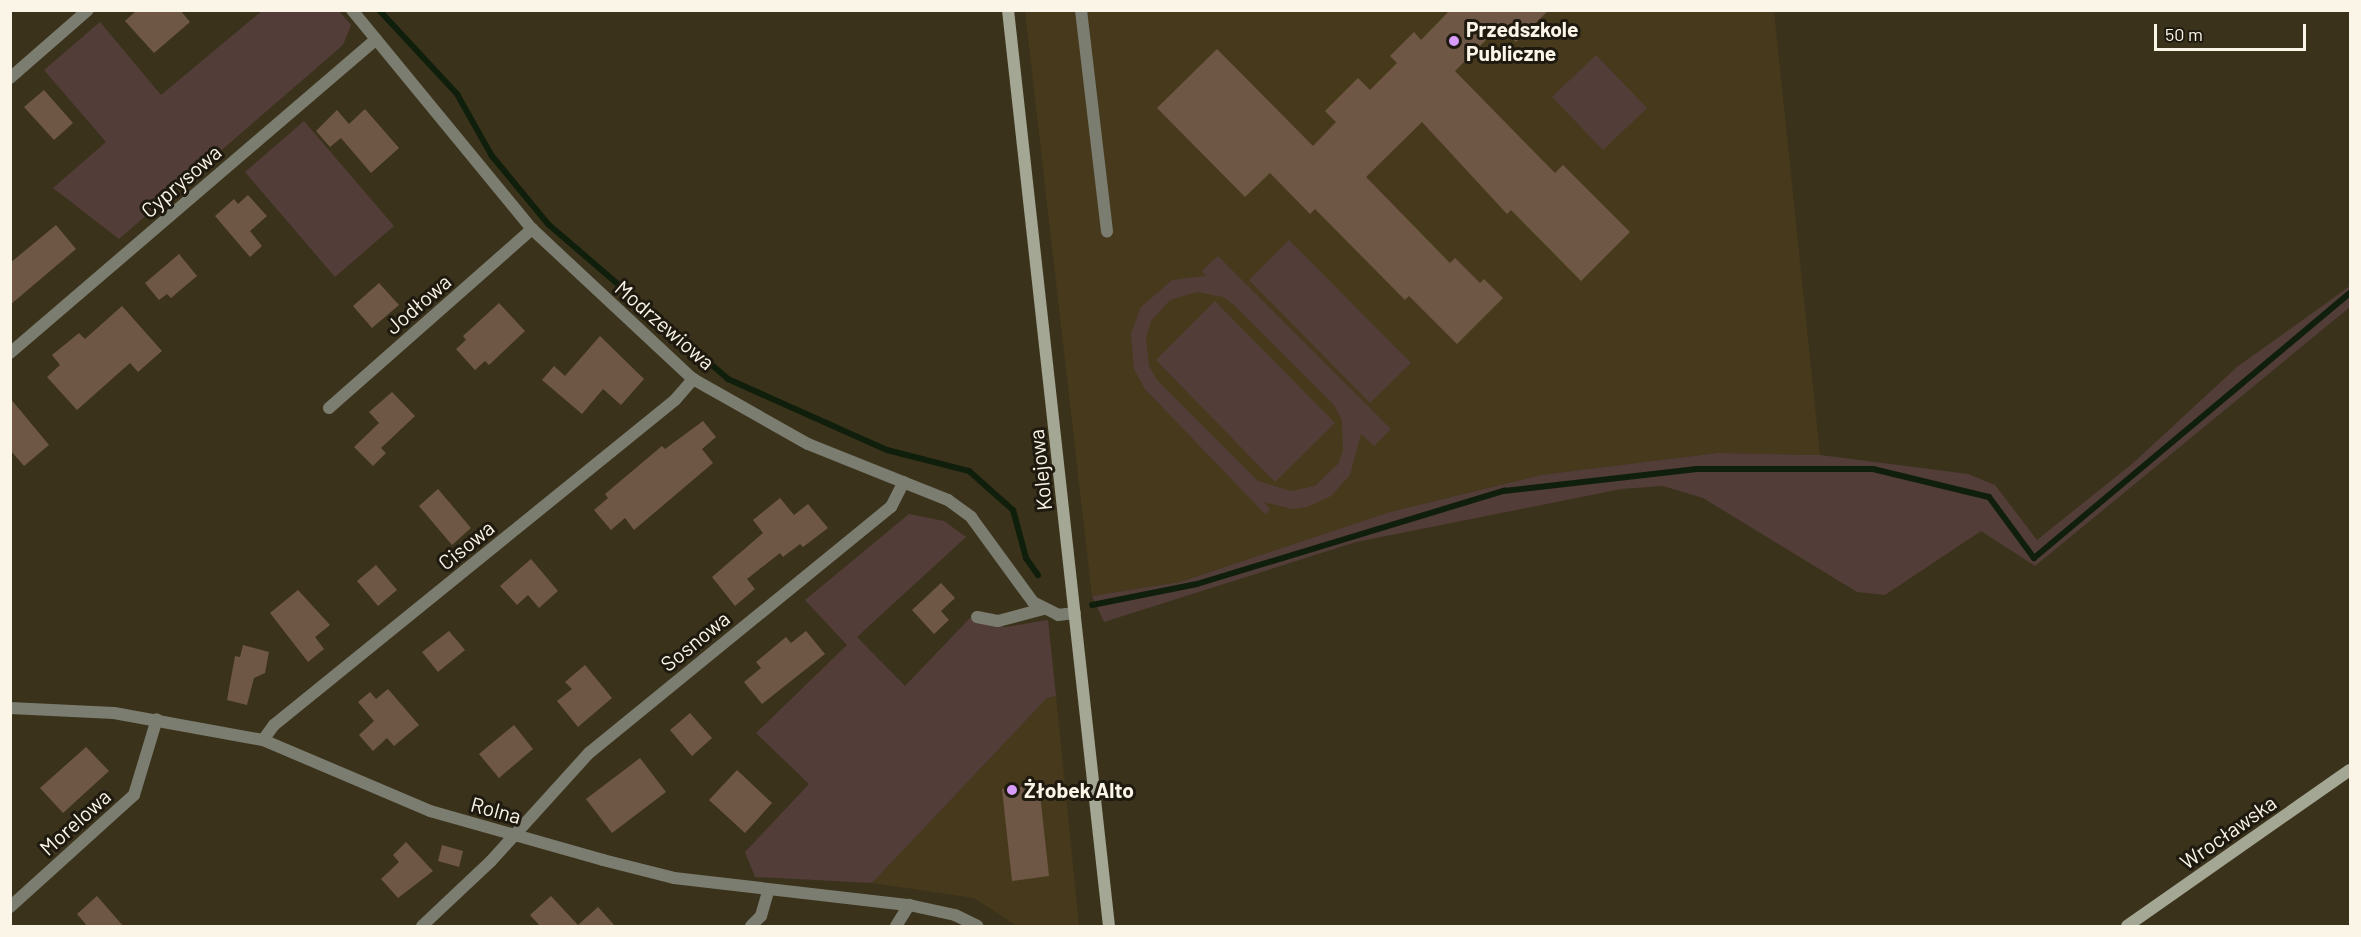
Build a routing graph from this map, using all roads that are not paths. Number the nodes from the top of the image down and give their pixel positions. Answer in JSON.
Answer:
{"nodes":[{"id":1,"x":88,"y":10,"type":"edge"},
{"id":2,"x":352,"y":10,"type":"edge"},
{"id":3,"x":1008,"y":10,"type":"edge"},
{"id":4,"x":1081,"y":10,"type":"edge"},
{"id":5,"x":376,"y":39,"type":"junction"},
{"id":6,"x":10,"y":78,"type":"edge"},
{"id":7,"x":532,"y":229,"type":"junction"},
{"id":8,"x":1107,"y":231,"type":"dead end"},
{"id":9,"x":10,"y":353,"type":"edge"},
{"id":10,"x":693,"y":379,"type":"junction"},
{"id":11,"x":329,"y":408,"type":"dead end"},
{"id":12,"x":904,"y":482,"type":"junction"},
{"id":13,"x":1043,"y":609,"type":"junction"},
{"id":14,"x":1075,"y":613,"type":"junction"},
{"id":15,"x":977,"y":617,"type":"dead end"},
{"id":16,"x":10,"y":708,"type":"edge"},
{"id":17,"x":157,"y":719,"type":"junction"},
{"id":18,"x":263,"y":741,"type":"junction"},
{"id":19,"x":2350,"y":770,"type":"edge"},
{"id":20,"x":513,"y":835,"type":"junction"},
{"id":21,"x":768,"y":891,"type":"junction"},
{"id":22,"x":909,"y":905,"type":"junction"},
{"id":23,"x":10,"y":907,"type":"edge"},
{"id":24,"x":422,"y":927,"type":"edge"},
{"id":25,"x":751,"y":927,"type":"edge"},
{"id":26,"x":896,"y":927,"type":"edge"},
{"id":27,"x":978,"y":927,"type":"edge"},
{"id":28,"x":1108,"y":927,"type":"edge"},
{"id":29,"x":2127,"y":927,"type":"edge"}],
"edges":[{"from":1,"to":6,"type":"street"},
{"from":2,"to":5,"type":"street","name":"Modrzewiowa"},
{"from":3,"to":14,"type":"street","name":"Kolejowa"},
{"from":4,"to":8,"type":"street"},
{"from":5,"to":7,"type":"street","name":"Modrzewiowa"},
{"from":5,"to":9,"type":"street","name":"Cyprysowa"},
{"from":7,"to":10,"type":"street","name":"Modrzewiowa"},
{"from":7,"to":11,"type":"street","name":"Jodłowa"},
{"from":10,"to":12,"type":"street","name":"Modrzewiowa"},
{"from":10,"to":18,"type":"street","name":"Cisowa"},
{"from":12,"to":13,"type":"street","name":"Modrzewiowa"},
{"from":12,"to":20,"type":"street","name":"Sosnowa"},
{"from":13,"to":14,"type":"street"},
{"from":13,"to":15,"type":"street"},
{"from":14,"to":28,"type":"street","name":"Kolejowa"},
{"from":16,"to":17,"type":"street","name":"Rolna"},
{"from":17,"to":18,"type":"street","name":"Rolna"},
{"from":17,"to":23,"type":"street","name":"Morelowa"},
{"from":18,"to":20,"type":"street","name":"Rolna"},
{"from":19,"to":29,"type":"street","name":"Wrocławska"},
{"from":20,"to":21,"type":"street","name":"Rolna"},
{"from":20,"to":24,"type":"street","name":"Sosnowa"},
{"from":21,"to":22,"type":"street","name":"Rolna"},
{"from":21,"to":25,"type":"street"},
{"from":22,"to":26,"type":"street"},
{"from":22,"to":27,"type":"street","name":"Rolna"}]}
